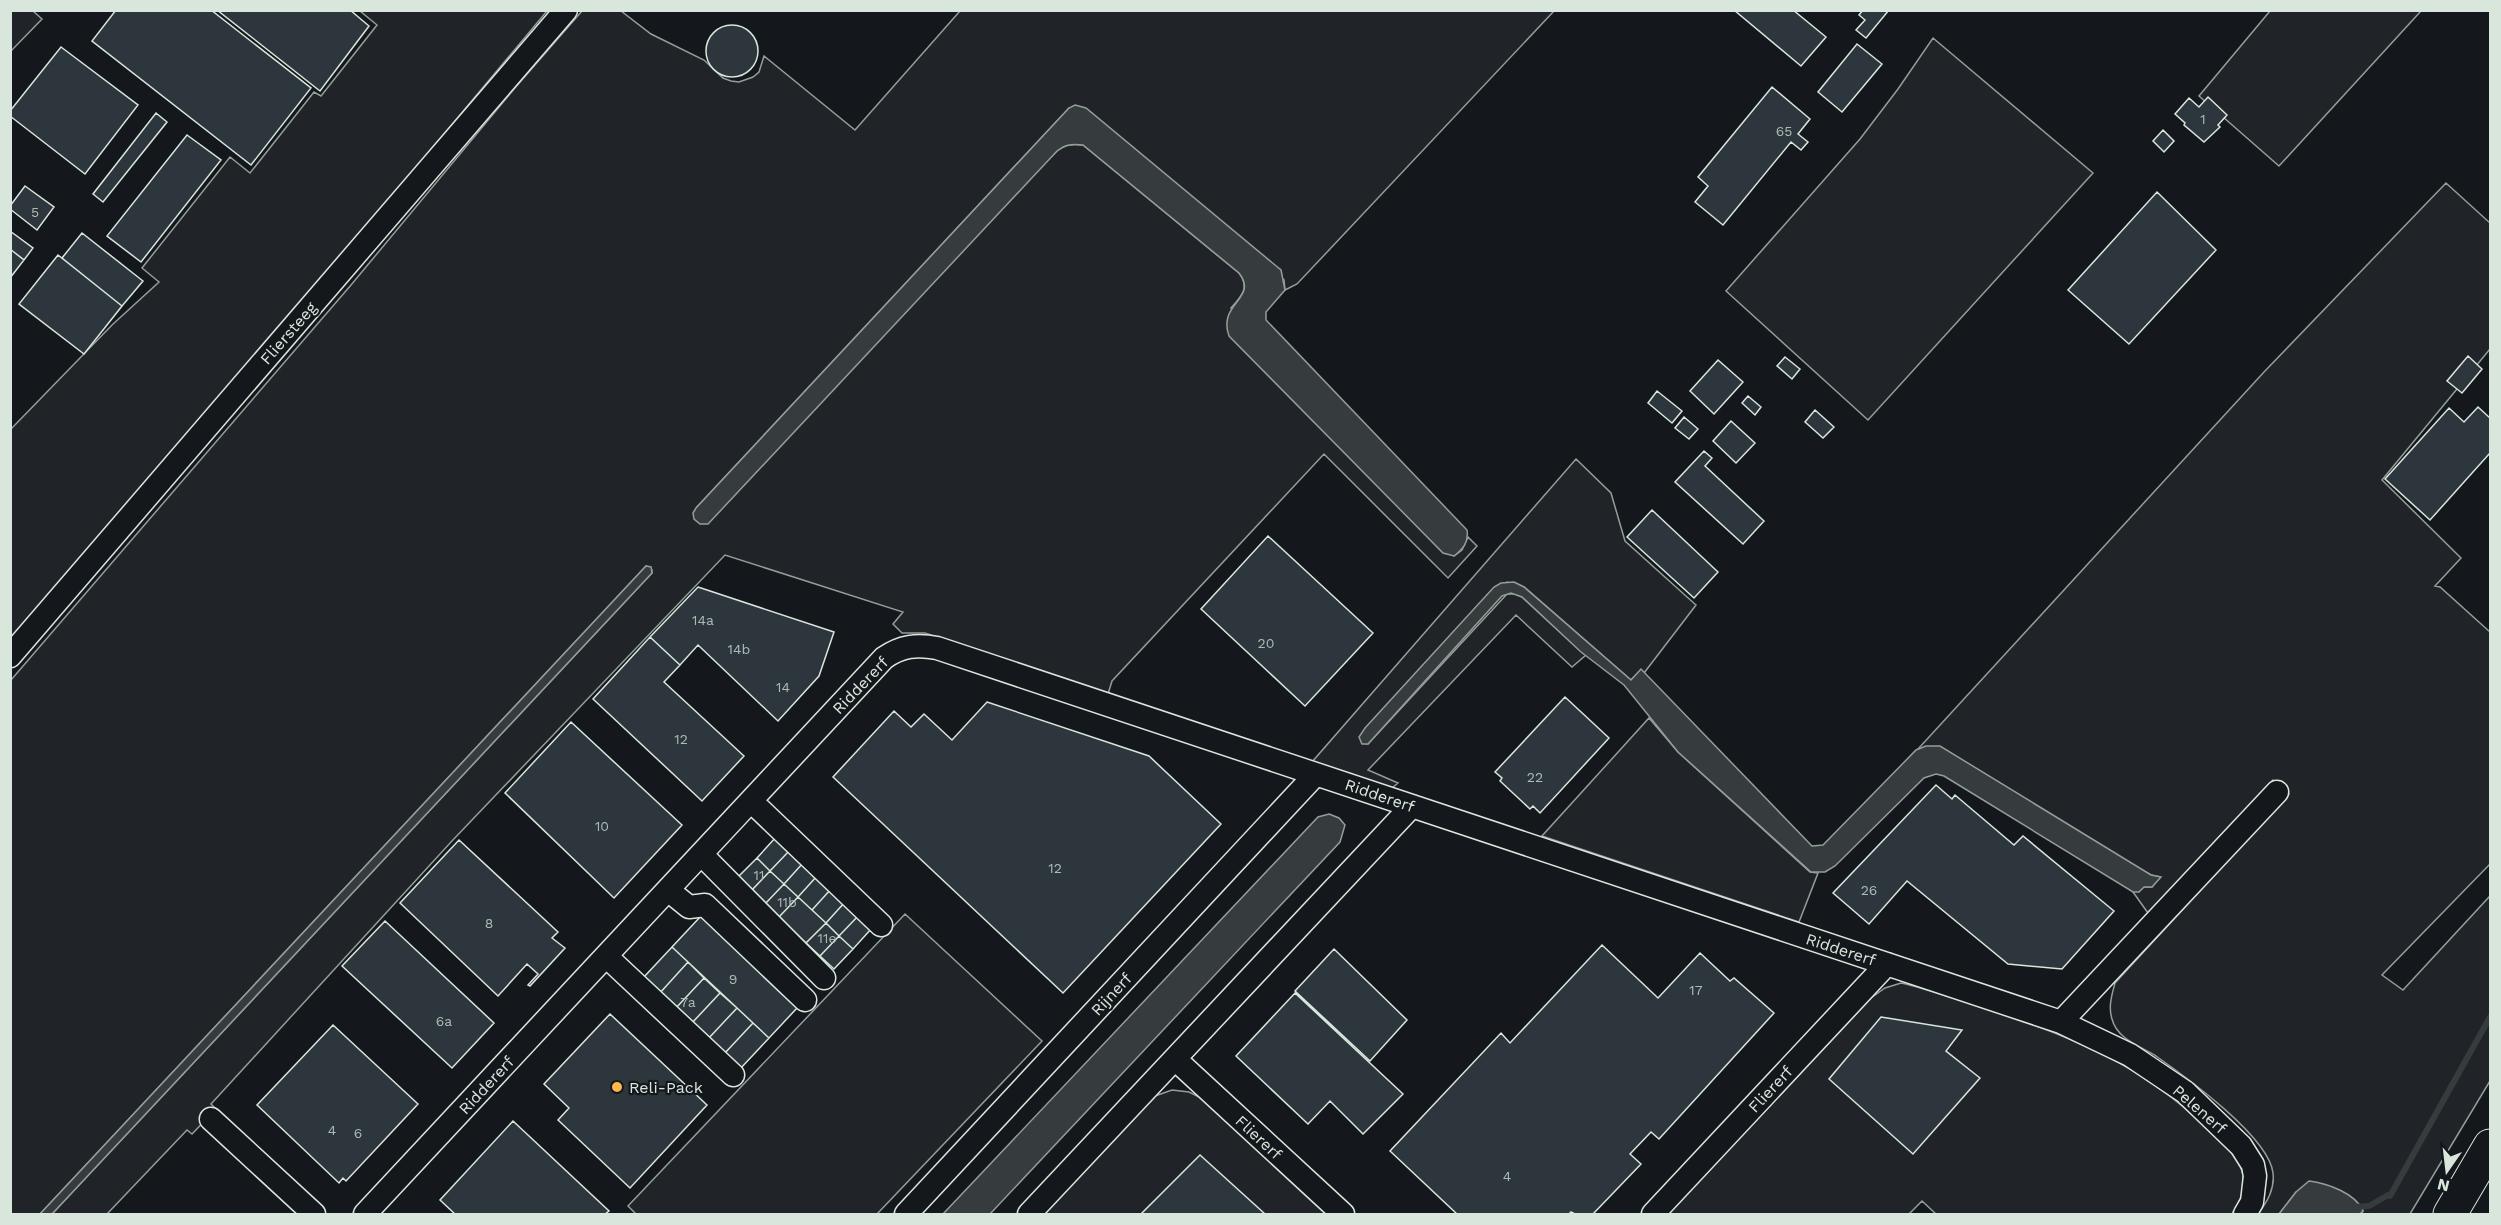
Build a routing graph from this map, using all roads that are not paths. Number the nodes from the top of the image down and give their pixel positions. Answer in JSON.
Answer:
{"nodes":[{"id":1,"x":566,"y":10,"type":"edge"},
{"id":2,"x":10,"y":656,"type":"edge"},
{"id":3,"x":1317,"y":774,"type":"junction"},
{"id":4,"x":2277,"y":792,"type":"dead end"},
{"id":5,"x":751,"y":801,"type":"junction"},
{"id":6,"x":1412,"y":806,"type":"junction"},
{"id":7,"x":702,"y":854,"type":"junction"},
{"id":8,"x":668,"y":890,"type":"junction"},
{"id":9,"x":881,"y":925,"type":"dead end"},
{"id":10,"x":606,"y":956,"type":"junction"},
{"id":11,"x":1887,"y":964,"type":"junction"},
{"id":12,"x":824,"y":978,"type":"dead end"},
{"id":13,"x":805,"y":1000,"type":"dead end"},
{"id":14,"x":2061,"y":1022,"type":"junction"},
{"id":15,"x":1175,"y":1059,"type":"junction"},
{"id":16,"x":733,"y":1075,"type":"dead end"},
{"id":17,"x":211,"y":1119,"type":"dead end"},
{"id":18,"x":2490,"y":1146,"type":"edge"},
{"id":19,"x":314,"y":1215,"type":"edge"},
{"id":20,"x":365,"y":1215,"type":"edge"},
{"id":21,"x":906,"y":1215,"type":"edge"},
{"id":22,"x":1029,"y":1215,"type":"edge"},
{"id":23,"x":1343,"y":1215,"type":"edge"},
{"id":24,"x":1653,"y":1215,"type":"edge"},
{"id":25,"x":2245,"y":1215,"type":"edge"},
{"id":26,"x":2450,"y":1215,"type":"edge"}],
"edges":[{"from":1,"to":2,"type":"street","name":"Fliersteeg"},
{"from":3,"to":5,"type":"street","name":"Riddererf"},
{"from":3,"to":6,"type":"street","name":"Riddererf"},
{"from":3,"to":21,"type":"street","name":"Rijnerf"},
{"from":4,"to":14,"type":"street"},
{"from":5,"to":7,"type":"street","name":"Riddererf"},
{"from":5,"to":9,"type":"street"},
{"from":6,"to":11,"type":"street","name":"Riddererf"},
{"from":6,"to":15,"type":"street"},
{"from":7,"to":8,"type":"street","name":"Riddererf"},
{"from":7,"to":12,"type":"street"},
{"from":8,"to":10,"type":"street","name":"Riddererf"},
{"from":8,"to":13,"type":"street"},
{"from":10,"to":16,"type":"street"},
{"from":10,"to":20,"type":"street","name":"Riddererf"},
{"from":11,"to":14,"type":"street","name":"Riddererf"},
{"from":11,"to":24,"type":"street","name":"Fliererf"},
{"from":14,"to":25,"type":"street","name":"Pelenerf"},
{"from":15,"to":22,"type":"street"},
{"from":15,"to":23,"type":"street","name":"Fliererf"},
{"from":17,"to":19,"type":"street"},
{"from":18,"to":26,"type":"highway"}]}
